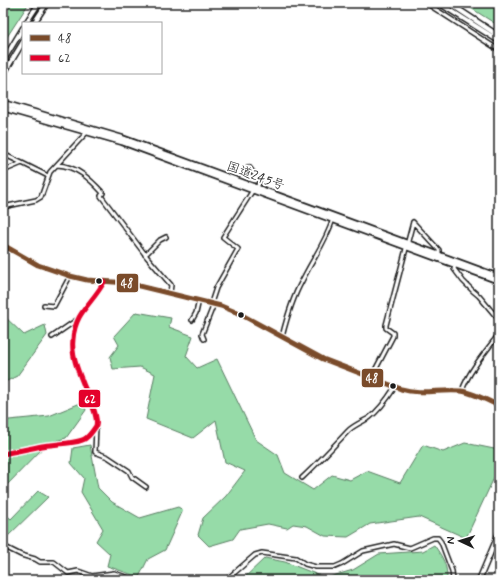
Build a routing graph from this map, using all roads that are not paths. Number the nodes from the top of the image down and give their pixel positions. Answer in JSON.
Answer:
{"nodes":[{"id":1,"x":39,"y":3,"type":"edge"},
{"id":2,"x":47,"y":3,"type":"edge"},
{"id":3,"x":426,"y":3,"type":"edge"},
{"id":4,"x":439,"y":3,"type":"edge"},
{"id":5,"x":449,"y":3,"type":"edge"},
{"id":6,"x":451,"y":11,"type":"junction"},
{"id":7,"x":447,"y":17,"type":"junction"},
{"id":8,"x":27,"y":22,"type":"edge"},
{"id":9,"x":35,"y":22,"type":"edge"},
{"id":10,"x":22,"y":30,"type":"edge"},
{"id":11,"x":499,"y":36,"type":"edge"},
{"id":12,"x":499,"y":40,"type":"edge"},
{"id":13,"x":22,"y":44,"type":"edge"},
{"id":14,"x":499,"y":50,"type":"edge"},
{"id":15,"x":3,"y":61,"type":"edge"},
{"id":16,"x":3,"y":75,"type":"edge"},
{"id":17,"x":3,"y":103,"type":"edge"},
{"id":18,"x":3,"y":108,"type":"edge"},
{"id":19,"x":88,"y":129,"type":"junction"},
{"id":20,"x":3,"y":154,"type":"edge"},
{"id":21,"x":22,"y":164,"type":"junction"},
{"id":22,"x":57,"y":165,"type":"junction"},
{"id":23,"x":249,"y":167,"type":"dead end"},
{"id":24,"x":3,"y":171,"type":"edge"},
{"id":25,"x":48,"y":176,"type":"junction"},
{"id":26,"x":255,"y":189,"type":"junction"},
{"id":27,"x":3,"y":207,"type":"edge"},
{"id":28,"x":333,"y":220,"type":"junction"},
{"id":29,"x":166,"y":237,"type":"dead end"},
{"id":30,"x":3,"y":245,"type":"edge"},
{"id":31,"x":407,"y":245,"type":"junction"},
{"id":32,"x":439,"y":254,"type":"junction"},
{"id":33,"x":146,"y":255,"type":"junction"},
{"id":34,"x":455,"y":265,"type":"junction"},
{"id":35,"x":70,"y":276,"type":"junction"},
{"id":36,"x":499,"y":277,"type":"edge"},
{"id":37,"x":499,"y":281,"type":"edge"},
{"id":38,"x":104,"y":282,"type":"junction"},
{"id":39,"x":170,"y":293,"type":"junction"},
{"id":40,"x":199,"y":300,"type":"junction"},
{"id":41,"x":212,"y":304,"type":"junction"},
{"id":42,"x":44,"y":306,"type":"dead end"},
{"id":43,"x":78,"y":320,"type":"junction"},
{"id":44,"x":192,"y":320,"type":"dead end"},
{"id":45,"x":499,"y":320,"type":"edge"},
{"id":46,"x":499,"y":334,"type":"edge"},
{"id":47,"x":52,"y":337,"type":"dead end"},
{"id":48,"x":282,"y":337,"type":"junction"},
{"id":49,"x":204,"y":340,"type":"dead end"},
{"id":50,"x":371,"y":378,"type":"junction"},
{"id":51,"x":395,"y":386,"type":"junction"},
{"id":52,"x":462,"y":392,"type":"junction"},
{"id":53,"x":499,"y":406,"type":"edge"},
{"id":54,"x":96,"y":426,"type":"junction"},
{"id":55,"x":3,"y":454,"type":"edge"},
{"id":56,"x":302,"y":478,"type":"dead end"},
{"id":57,"x":146,"y":487,"type":"dead end"},
{"id":58,"x":499,"y":533,"type":"edge"},
{"id":59,"x":3,"y":546,"type":"edge"},
{"id":60,"x":134,"y":580,"type":"edge"},
{"id":61,"x":226,"y":580,"type":"edge"},
{"id":62,"x":453,"y":580,"type":"edge"},
{"id":63,"x":479,"y":580,"type":"edge"}],
"edges":[{"from":1,"to":8,"type":"main road"},
{"from":2,"to":9,"type":"main road"},
{"from":3,"to":7,"type":"street"},
{"from":4,"to":6,"type":"main road"},
{"from":5,"to":11,"type":"main road"},
{"from":6,"to":7,"type":"street"},
{"from":6,"to":12,"type":"main road"},
{"from":7,"to":14,"type":"street"},
{"from":10,"to":15,"type":"main road"},
{"from":13,"to":16,"type":"main road"},
{"from":17,"to":19,"type":"highway","name":"国道245号"},
{"from":18,"to":19,"type":"highway","name":"国道245号"},
{"from":19,"to":22,"type":"street"},
{"from":19,"to":26,"type":"highway","name":"国道245号"},
{"from":20,"to":21,"type":"street"},
{"from":21,"to":24,"type":"street"},
{"from":21,"to":25,"type":"street"},
{"from":22,"to":25,"type":"street"},
{"from":22,"to":33,"type":"street"},
{"from":23,"to":26,"type":"street"},
{"from":25,"to":27,"type":"street"},
{"from":26,"to":28,"type":"highway","name":"国道245号"},
{"from":26,"to":31,"type":"highway","name":"国道245号"},
{"from":26,"to":41,"type":"street"},
{"from":28,"to":31,"type":"highway","name":"国道245号"},
{"from":28,"to":48,"type":"street"},
{"from":29,"to":33,"type":"street"},
{"from":30,"to":35,"type":"street"},
{"from":31,"to":32,"type":"highway","name":"国道245号"},
{"from":31,"to":32,"type":"street"},
{"from":31,"to":34,"type":"highway","name":"国道245号"},
{"from":31,"to":50,"type":"street"},
{"from":32,"to":36,"type":"highway","name":"国道245号"},
{"from":33,"to":39,"type":"street"},
{"from":34,"to":37,"type":"highway","name":"国道245号"},
{"from":34,"to":45,"type":"street"},
{"from":35,"to":38,"type":"street"},
{"from":35,"to":42,"type":"street"},
{"from":38,"to":39,"type":"street"},
{"from":38,"to":43,"type":"street"},
{"from":39,"to":40,"type":"street"},
{"from":40,"to":41,"type":"street"},
{"from":40,"to":44,"type":"street"},
{"from":41,"to":48,"type":"street"},
{"from":41,"to":49,"type":"street"},
{"from":43,"to":47,"type":"street"},
{"from":43,"to":54,"type":"street"},
{"from":46,"to":52,"type":"street"},
{"from":48,"to":50,"type":"street"},
{"from":50,"to":51,"type":"street"},
{"from":51,"to":52,"type":"street"},
{"from":51,"to":56,"type":"street"},
{"from":52,"to":53,"type":"street"},
{"from":54,"to":55,"type":"street"},
{"from":54,"to":57,"type":"street"},
{"from":58,"to":63,"type":"main road"},
{"from":59,"to":60,"type":"street"},
{"from":61,"to":62,"type":"street"}]}
